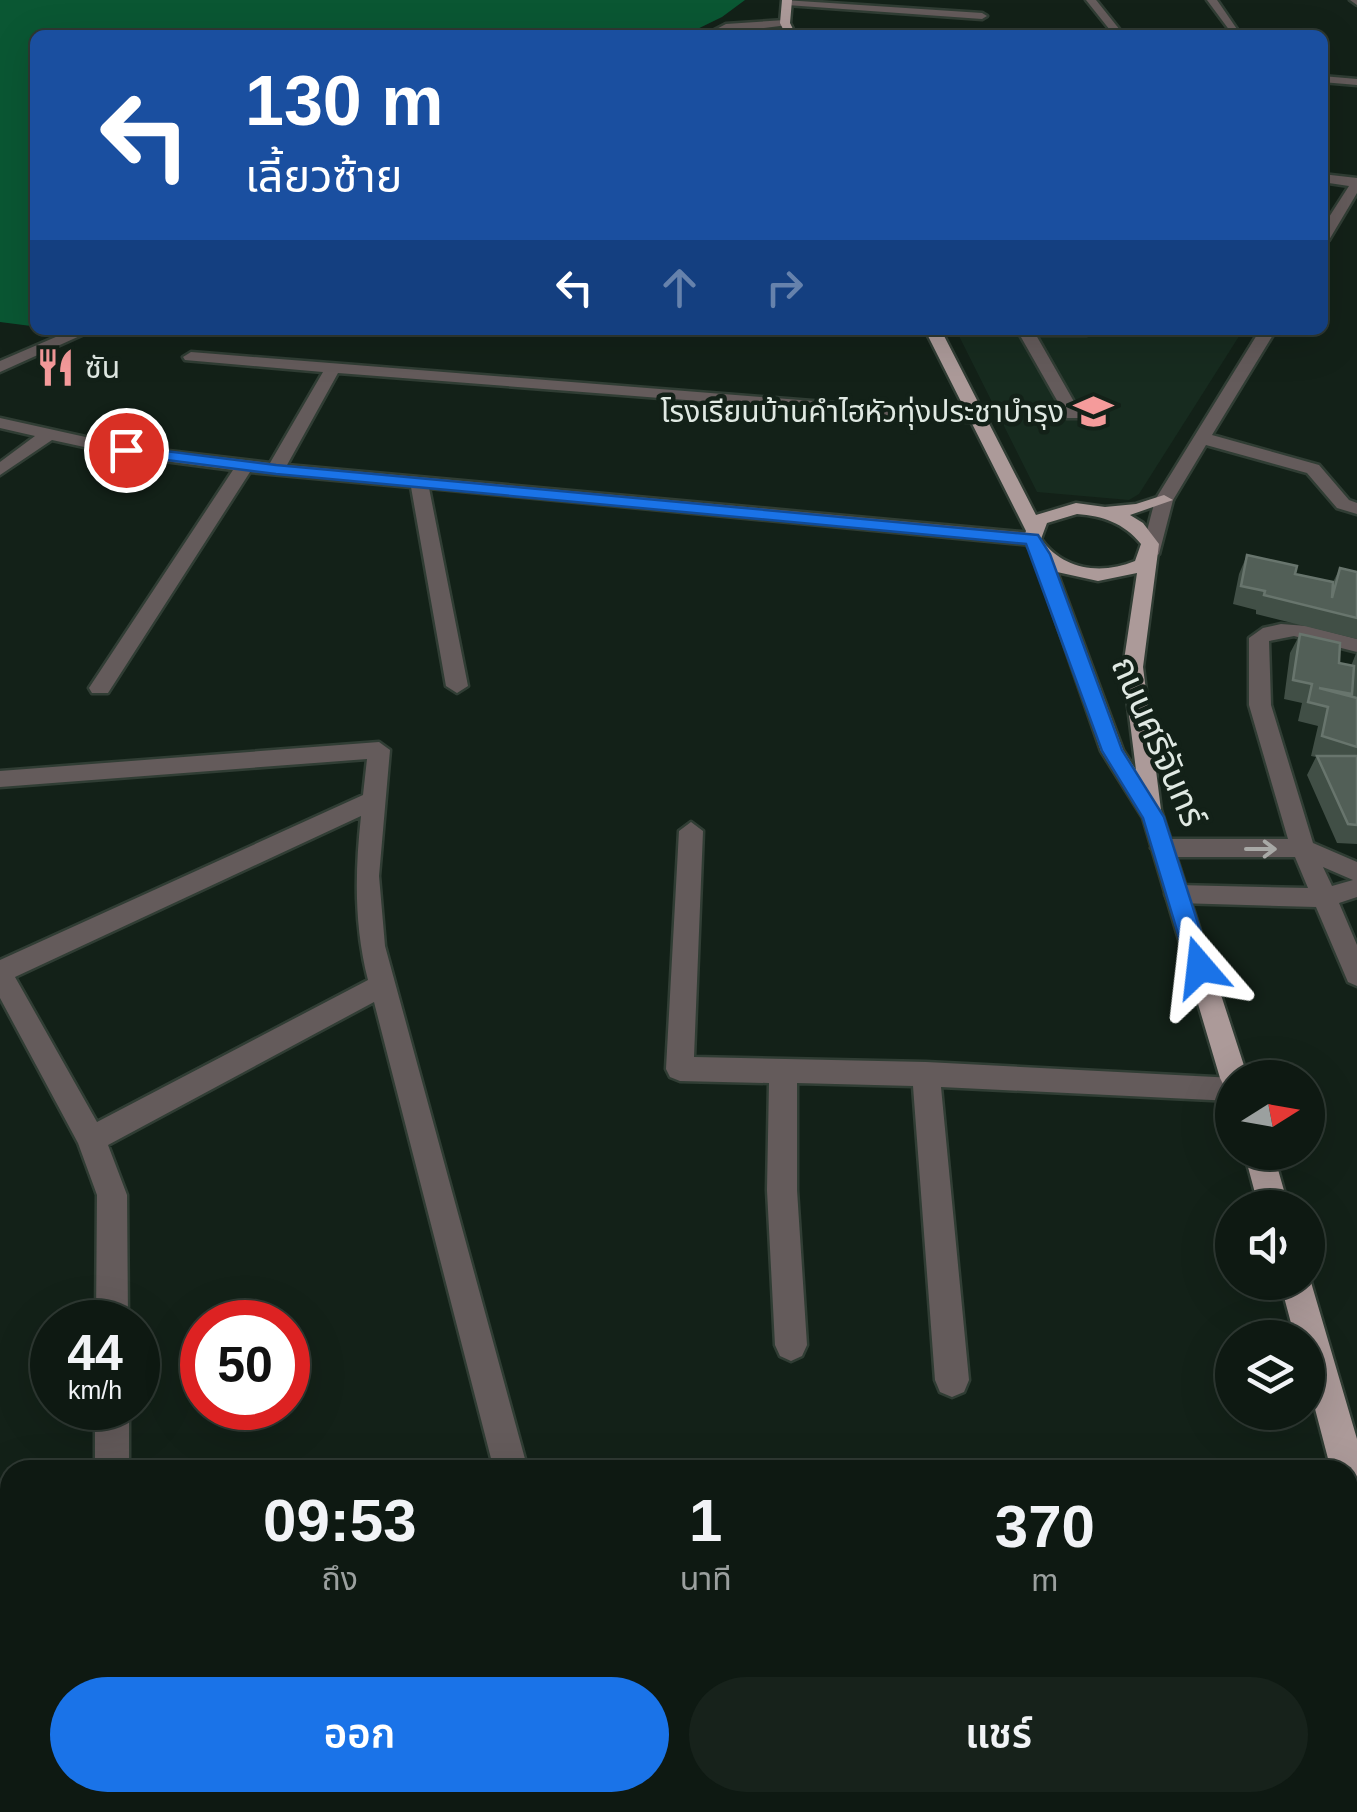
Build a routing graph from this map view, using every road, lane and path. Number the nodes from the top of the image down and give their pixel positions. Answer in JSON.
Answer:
{"nodes":[{"id":1,"x":1092,"y":0,"type":"edge"},
{"id":2,"x":1212,"y":0,"type":"edge"},
{"id":3,"x":787,"y":1,"type":"edge"},
{"id":4,"x":982,"y":16,"type":"dead end"},
{"id":5,"x":720,"y":30,"type":"edge"},
{"id":6,"x":773,"y":30,"type":"edge"},
{"id":7,"x":789,"y":30,"type":"edge"},
{"id":8,"x":1116,"y":30,"type":"edge"},
{"id":9,"x":1234,"y":30,"type":"edge"},
{"id":10,"x":1328,"y":79,"type":"edge"},
{"id":11,"x":1357,"y":82,"type":"edge"},
{"id":12,"x":1328,"y":181,"type":"edge"},
{"id":13,"x":1353,"y":192,"type":"edge"},
{"id":14,"x":1328,"y":198,"type":"dead end"},
{"id":15,"x":1328,"y":231,"type":"edge"},
{"id":16,"x":73,"y":335,"type":"edge"},
{"id":17,"x":935,"y":335,"type":"edge"},
{"id":18,"x":1027,"y":335,"type":"edge"},
{"id":19,"x":1265,"y":335,"type":"edge"},
{"id":20,"x":191,"y":357,"type":"dead end"},
{"id":21,"x":0,"y":366,"type":"edge"},
{"id":22,"x":334,"y":369,"type":"junction"},
{"id":23,"x":1073,"y":414,"type":"dead end"},
{"id":24,"x":976,"y":419,"type":"junction"},
{"id":25,"x":0,"y":423,"type":"edge"},
{"id":26,"x":49,"y":434,"type":"junction"},
{"id":27,"x":1202,"y":438,"type":"junction"},
{"id":28,"x":245,"y":466,"type":"junction"},
{"id":29,"x":0,"y":470,"type":"edge"},
{"id":30,"x":276,"y":470,"type":"junction"},
{"id":31,"x":1008,"y":481,"type":"junction"},
{"id":32,"x":419,"y":483,"type":"junction"},
{"id":33,"x":1164,"y":500,"type":"junction"},
{"id":34,"x":1357,"y":509,"type":"edge"},
{"id":35,"x":1062,"y":510,"type":"junction"},
{"id":36,"x":1107,"y":512,"type":"junction"},
{"id":37,"x":1035,"y":540,"type":"junction"},
{"id":38,"x":1150,"y":554,"type":"junction"},
{"id":39,"x":1357,"y":646,"type":"edge"},
{"id":40,"x":457,"y":686,"type":"dead end"},
{"id":41,"x":100,"y":688,"type":"dead end"},
{"id":42,"x":0,"y":779,"type":"edge"},
{"id":43,"x":374,"y":800,"type":"junction"},
{"id":44,"x":1154,"y":817,"type":"junction"},
{"id":45,"x":691,"y":832,"type":"dead end"},
{"id":46,"x":1163,"y":848,"type":"junction"},
{"id":47,"x":1303,"y":848,"type":"junction"},
{"id":48,"x":1357,"y":872,"type":"edge"},
{"id":49,"x":1357,"y":888,"type":"edge"},
{"id":50,"x":1177,"y":894,"type":"junction"},
{"id":51,"x":1323,"y":898,"type":"junction"},
{"id":52,"x":0,"y":972,"type":"edge"},
{"id":53,"x":1357,"y":975,"type":"edge"},
{"id":54,"x":383,"y":986,"type":"junction"},
{"id":55,"x":1228,"y":1060,"type":"edge"},
{"id":56,"x":784,"y":1069,"type":"junction"},
{"id":57,"x":926,"y":1074,"type":"junction"},
{"id":58,"x":1215,"y":1088,"type":"edge"},
{"id":59,"x":91,"y":1139,"type":"junction"},
{"id":60,"x":112,"y":1300,"type":"edge"},
{"id":61,"x":1301,"y":1300,"type":"edge"},
{"id":62,"x":791,"y":1345,"type":"dead end"},
{"id":63,"x":952,"y":1380,"type":"dead end"},
{"id":64,"x":112,"y":1430,"type":"edge"},
{"id":65,"x":112,"y":1460,"type":"edge"},
{"id":66,"x":508,"y":1460,"type":"edge"},
{"id":67,"x":1346,"y":1460,"type":"edge"}],
"edges":[{"from":1,"to":8,"type":"street"},
{"from":2,"to":9,"type":"street"},
{"from":3,"to":4,"type":"street"},
{"from":3,"to":7,"type":"main road"},
{"from":5,"to":6,"type":"street"},
{"from":10,"to":11,"type":"street"},
{"from":12,"to":13,"type":"street"},
{"from":13,"to":14,"type":"street"},
{"from":13,"to":15,"type":"street"},
{"from":16,"to":21,"type":"street"},
{"from":17,"to":24,"type":"main road","name":"ถนนศรีจันทร์"},
{"from":18,"to":23,"type":"street"},
{"from":19,"to":27,"type":"street"},
{"from":20,"to":22,"type":"street"},
{"from":22,"to":24,"type":"street"},
{"from":22,"to":30,"type":"street"},
{"from":24,"to":31,"type":"main road","name":"ถนนศรีจันทร์"},
{"from":25,"to":26,"type":"street"},
{"from":26,"to":28,"type":"street"},
{"from":26,"to":29,"type":"street"},
{"from":27,"to":33,"type":"street"},
{"from":27,"to":34,"type":"street"},
{"from":28,"to":30,"type":"street"},
{"from":28,"to":41,"type":"street"},
{"from":30,"to":32,"type":"street"},
{"from":31,"to":35,"type":"main road"},
{"from":31,"to":37,"type":"main road","name":"ถนนศรีจันทร์"},
{"from":32,"to":37,"type":"street"},
{"from":32,"to":40,"type":"street"},
{"from":33,"to":36,"type":"main road"},
{"from":33,"to":38,"type":"street"},
{"from":35,"to":36,"type":"main road"},
{"from":35,"to":37,"type":"main road"},
{"from":36,"to":38,"type":"main road"},
{"from":37,"to":38,"type":"main road"},
{"from":37,"to":44,"type":"main road","name":"ถนนศรีจันทร์"},
{"from":38,"to":44,"type":"main road"},
{"from":39,"to":47,"type":"street"},
{"from":42,"to":43,"type":"street"},
{"from":43,"to":52,"type":"street"},
{"from":43,"to":54,"type":"street"},
{"from":44,"to":46,"type":"main road","name":"ถนนศรีจันทร์"},
{"from":45,"to":56,"type":"street"},
{"from":46,"to":47,"type":"street","one_way":true},
{"from":46,"to":50,"type":"main road","name":"ถนนศรีจันทร์"},
{"from":47,"to":48,"type":"street"},
{"from":47,"to":51,"type":"street"},
{"from":49,"to":51,"type":"street"},
{"from":50,"to":51,"type":"street"},
{"from":50,"to":55,"type":"main road","name":"ถนนศรีจันทร์"},
{"from":51,"to":53,"type":"street"},
{"from":52,"to":59,"type":"street"},
{"from":54,"to":59,"type":"street"},
{"from":54,"to":66,"type":"street"},
{"from":56,"to":57,"type":"street"},
{"from":56,"to":62,"type":"street"},
{"from":57,"to":58,"type":"street"},
{"from":57,"to":63,"type":"street"},
{"from":59,"to":60,"type":"street"},
{"from":61,"to":67,"type":"main road"},
{"from":64,"to":65,"type":"street"}]}
